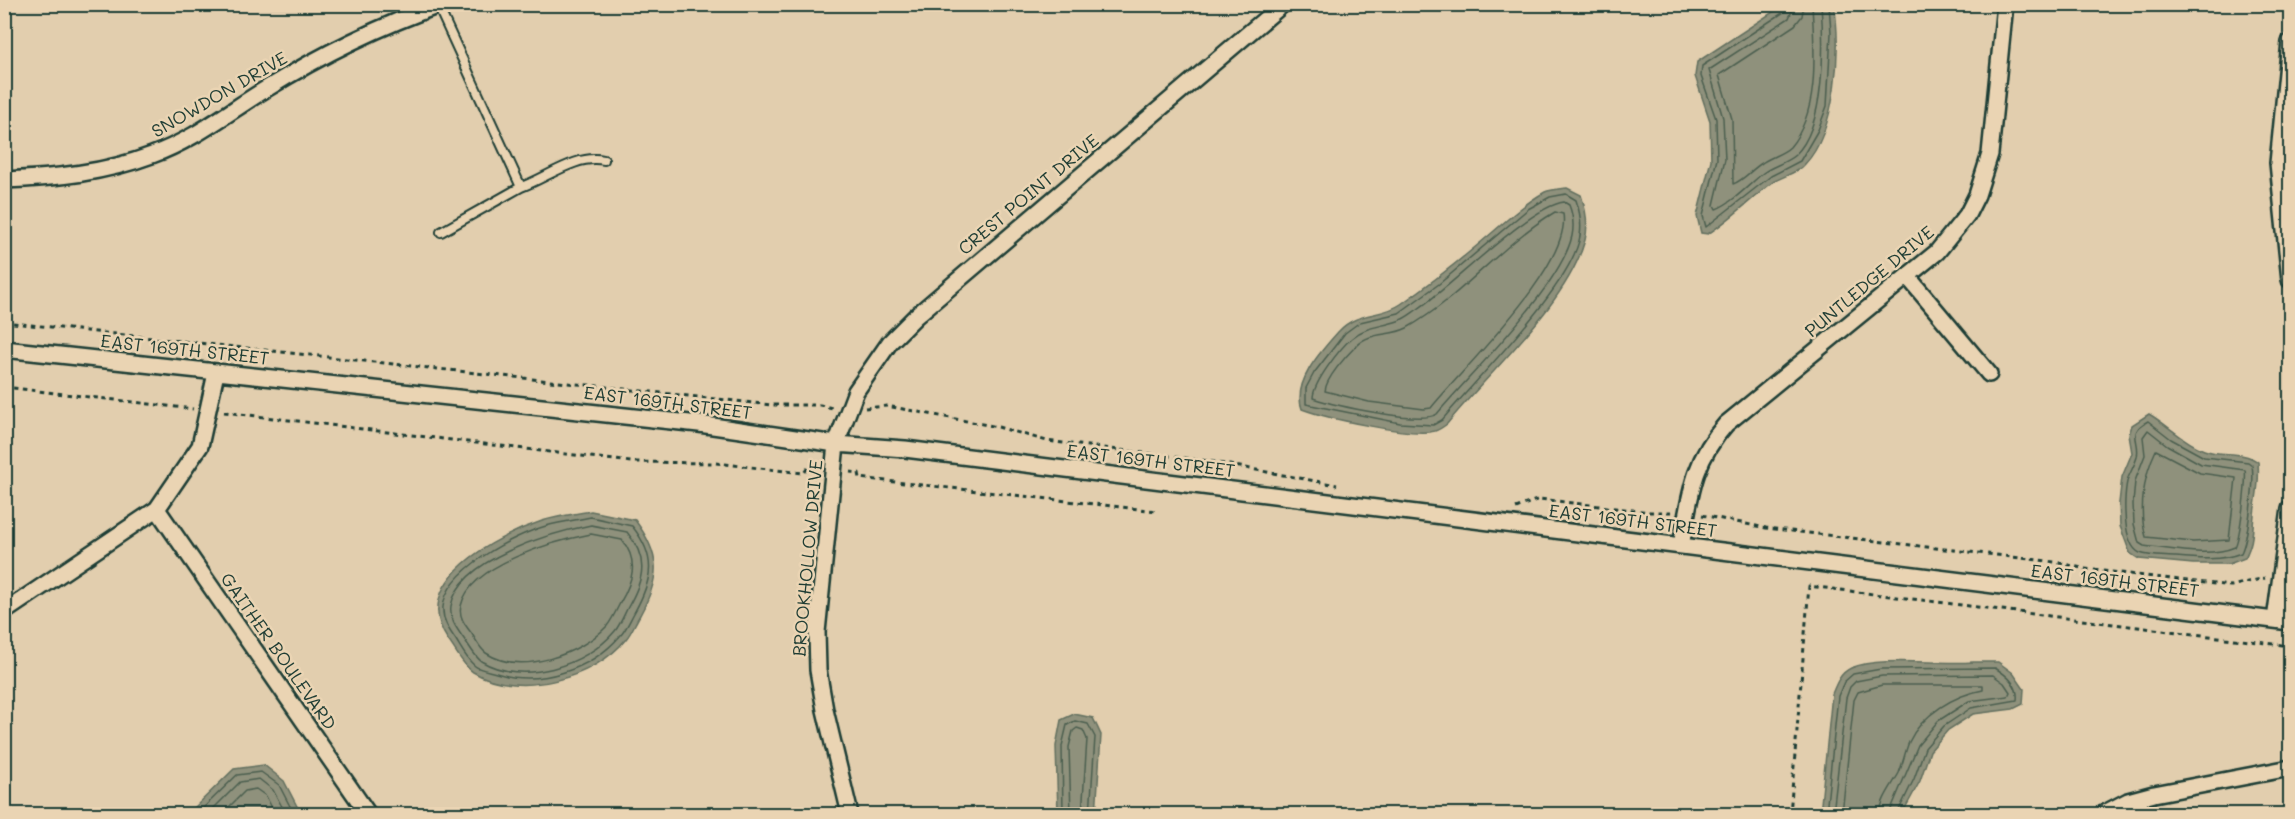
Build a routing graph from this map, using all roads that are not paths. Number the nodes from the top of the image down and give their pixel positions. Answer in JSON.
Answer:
{"nodes":[{"id":1,"x":1283,"y":4,"type":"edge"},
{"id":2,"x":2005,"y":4,"type":"edge"},
{"id":3,"x":440,"y":5,"type":"edge"},
{"id":4,"x":2290,"y":42,"type":"edge"},
{"id":5,"x":2287,"y":106,"type":"edge"},
{"id":6,"x":604,"y":160,"type":"dead end"},
{"id":7,"x":4,"y":180,"type":"edge"},
{"id":8,"x":521,"y":187,"type":"junction"},
{"id":9,"x":441,"y":232,"type":"dead end"},
{"id":10,"x":1908,"y":277,"type":"junction"},
{"id":11,"x":2290,"y":280,"type":"edge"},
{"id":12,"x":4,"y":349,"type":"edge"},
{"id":13,"x":216,"y":373,"type":"junction"},
{"id":14,"x":1989,"y":374,"type":"dead end"},
{"id":15,"x":836,"y":444,"type":"junction"},
{"id":16,"x":2290,"y":508,"type":"edge"},
{"id":17,"x":157,"y":509,"type":"junction"},
{"id":18,"x":1681,"y":546,"type":"junction"},
{"id":19,"x":4,"y":612,"type":"edge"},
{"id":20,"x":2283,"y":621,"type":"edge"},
{"id":21,"x":2290,"y":768,"type":"edge"},
{"id":22,"x":368,"y":814,"type":"edge"},
{"id":23,"x":850,"y":814,"type":"edge"},
{"id":24,"x":2103,"y":814,"type":"edge"}],
"edges":[{"from":1,"to":15,"type":"street","name":"CREST POINT DRIVE"},
{"from":2,"to":10,"type":"street","name":"PUNTLEDGE DRIVE"},
{"from":3,"to":7,"type":"street","name":"SNOWDON DRIVE"},
{"from":3,"to":8,"type":"lane"},
{"from":4,"to":5,"type":"street"},
{"from":5,"to":11,"type":"street"},
{"from":6,"to":8,"type":"lane"},
{"from":8,"to":9,"type":"lane"},
{"from":10,"to":14,"type":"street"},
{"from":10,"to":18,"type":"street","name":"PUNTLEDGE DRIVE"},
{"from":12,"to":13,"type":"street","name":"EAST 169TH STREET"},
{"from":13,"to":15,"type":"street","name":"EAST 169TH STREET"},
{"from":13,"to":17,"type":"street"},
{"from":15,"to":18,"type":"street","name":"EAST 169TH STREET"},
{"from":15,"to":23,"type":"street","name":"BROOKHOLLOW DRIVE"},
{"from":16,"to":20,"type":"street"},
{"from":17,"to":19,"type":"street"},
{"from":17,"to":22,"type":"street","name":"GAITHER BOULEVARD"},
{"from":18,"to":20,"type":"street","name":"EAST 169TH STREET"},
{"from":21,"to":24,"type":"street"}]}
